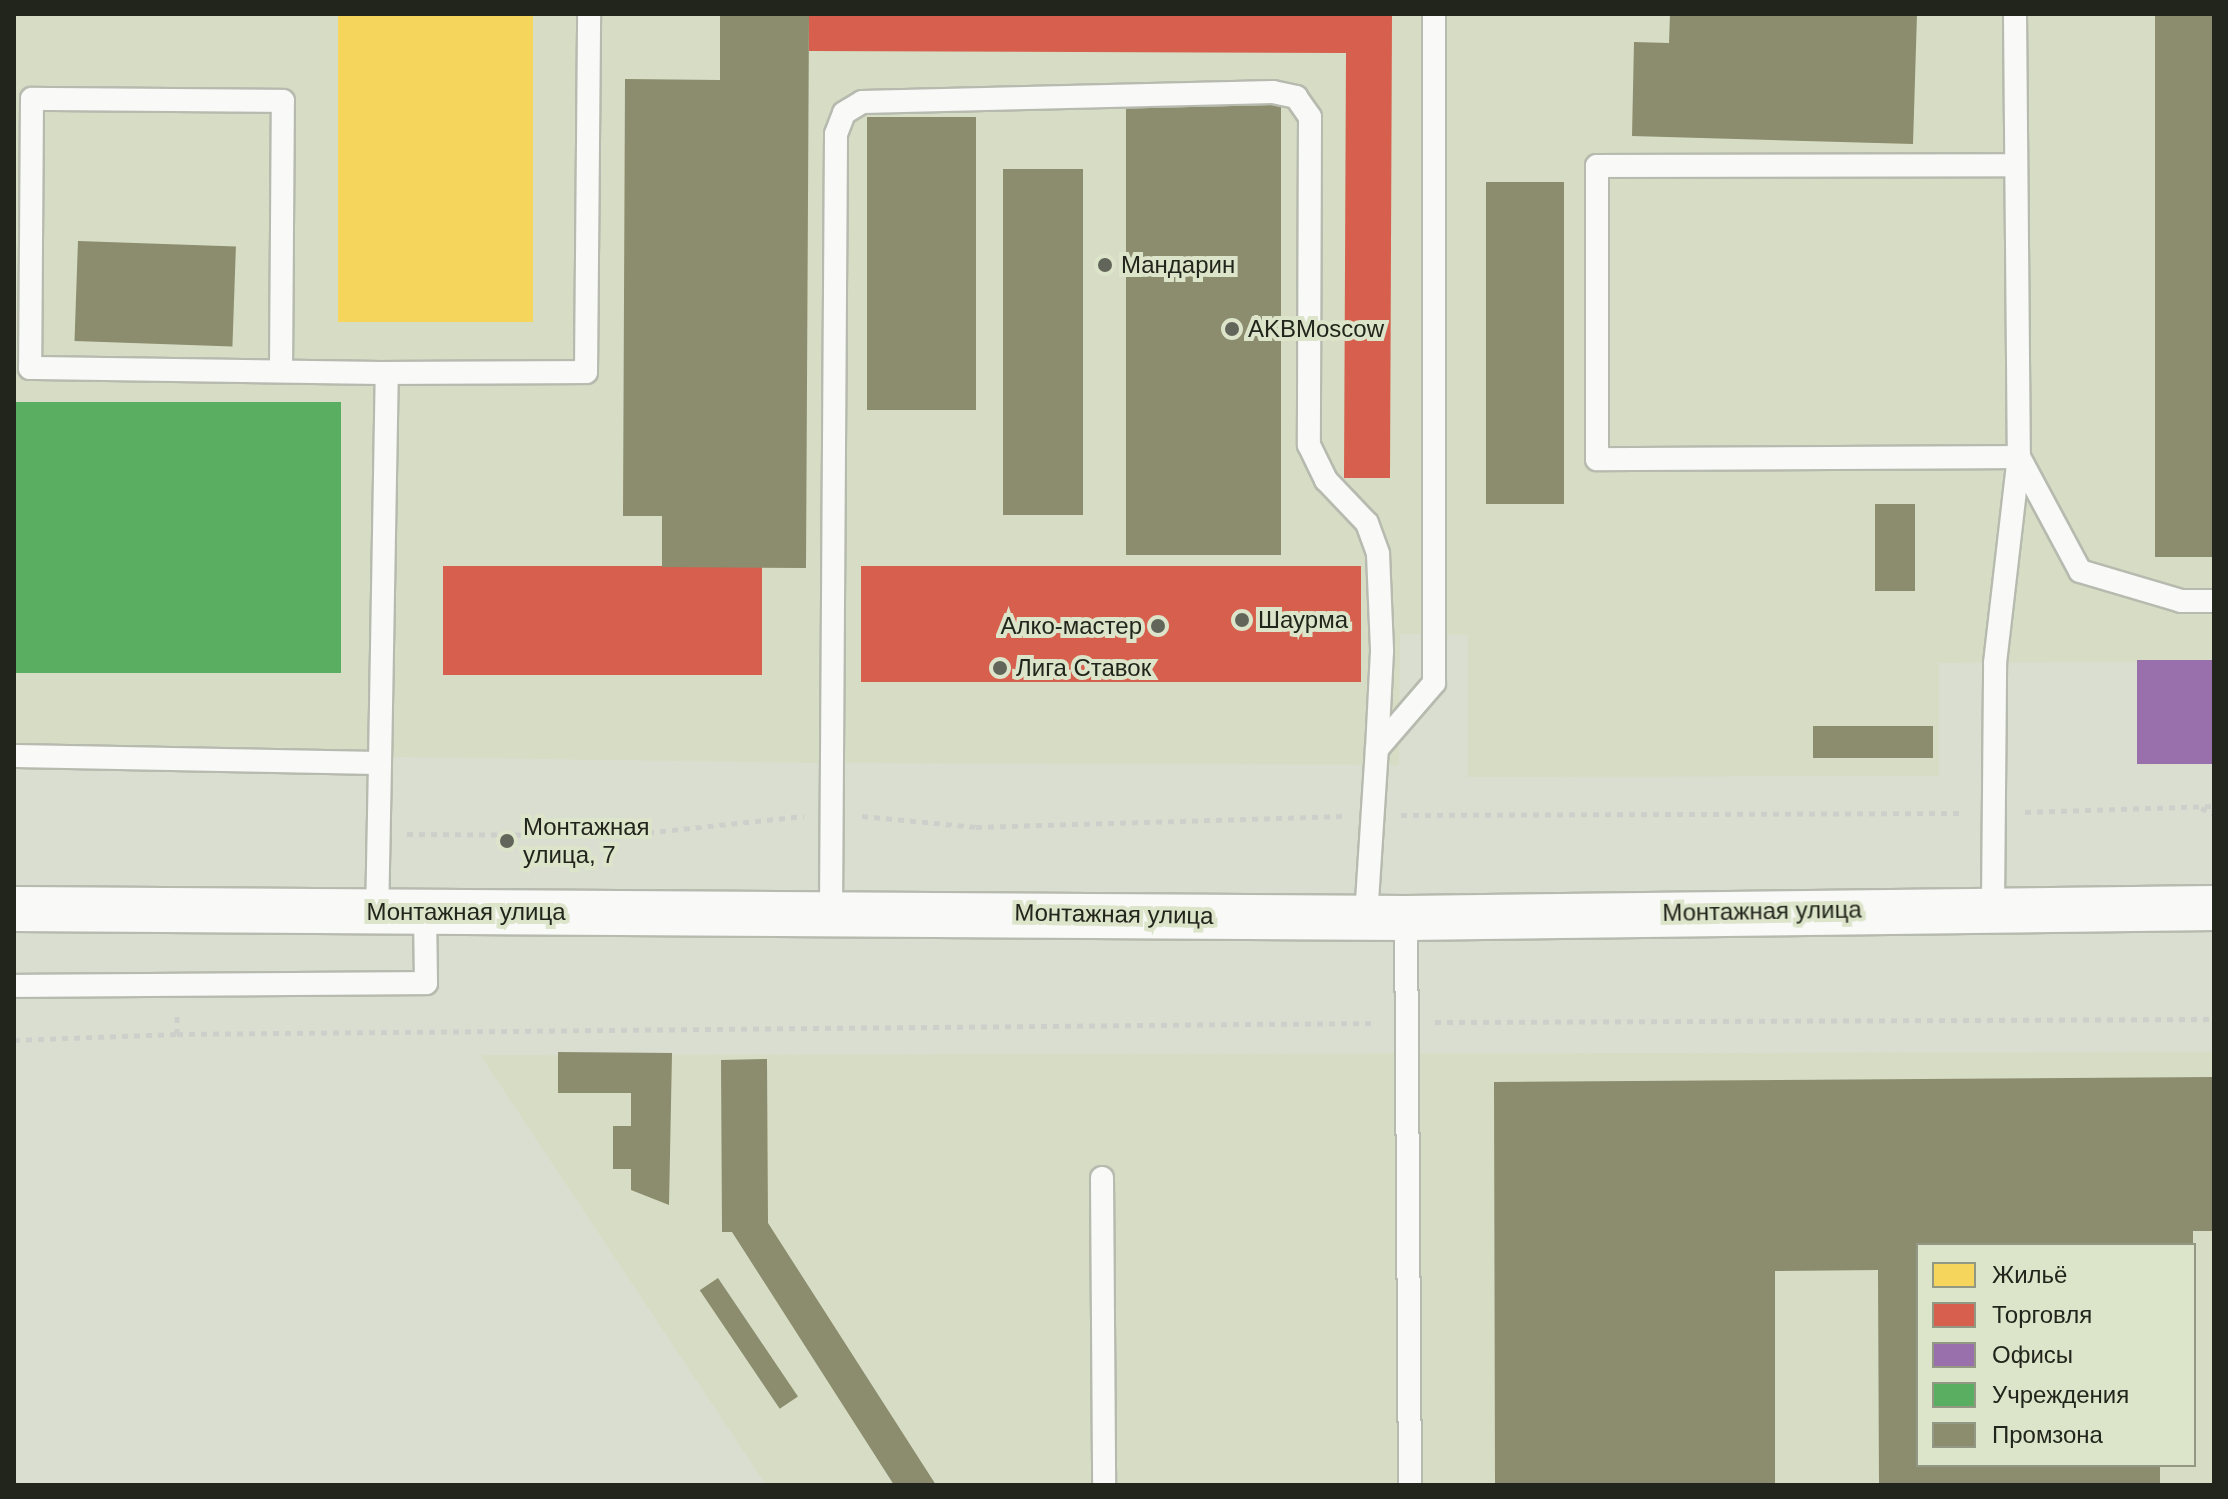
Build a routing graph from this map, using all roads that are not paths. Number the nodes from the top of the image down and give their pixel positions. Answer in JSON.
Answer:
{"nodes":[{"id":1,"x":589,"y":14,"type":"edge"},
{"id":2,"x":1434,"y":14,"type":"edge"},
{"id":3,"x":2015,"y":14,"type":"edge"},
{"id":4,"x":2016,"y":165,"type":"junction"},
{"id":5,"x":281,"y":370,"type":"junction"},
{"id":6,"x":387,"y":373,"type":"junction"},
{"id":7,"x":2019,"y":457,"type":"junction"},
{"id":8,"x":2214,"y":601,"type":"edge"},
{"id":9,"x":1377,"y":749,"type":"junction"},
{"id":10,"x":14,"y":756,"type":"edge"},
{"id":11,"x":380,"y":763,"type":"junction"},
{"id":12,"x":1993,"y":907,"type":"junction"},
{"id":13,"x":2214,"y":908,"type":"edge"},
{"id":14,"x":14,"y":909,"type":"edge"},
{"id":15,"x":831,"y":911,"type":"junction"},
{"id":16,"x":377,"y":913,"type":"junction"},
{"id":17,"x":425,"y":913,"type":"junction"},
{"id":18,"x":1386,"y":918,"type":"junction"},
{"id":19,"x":14,"y":986,"type":"edge"},
{"id":20,"x":1102,"y":1178,"type":"dead end"},
{"id":21,"x":1104,"y":1485,"type":"edge"},
{"id":22,"x":1410,"y":1485,"type":"edge"}],
"edges":[{"from":1,"to":6,"type":"lane"},
{"from":2,"to":9,"type":"lane"},
{"from":3,"to":4,"type":"lane"},
{"from":4,"to":7,"type":"lane"},
{"from":4,"to":7,"type":"lane"},
{"from":5,"to":5,"type":"lane"},
{"from":5,"to":6,"type":"lane"},
{"from":6,"to":11,"type":"lane"},
{"from":7,"to":8,"type":"lane"},
{"from":7,"to":12,"type":"lane"},
{"from":9,"to":15,"type":"lane"},
{"from":9,"to":18,"type":"lane"},
{"from":10,"to":11,"type":"lane"},
{"from":11,"to":16,"type":"lane"},
{"from":12,"to":13,"type":"street","name":"Монтажная улица"},
{"from":12,"to":18,"type":"street","name":"Монтажная улица"},
{"from":14,"to":16,"type":"street","name":"Монтажная улица"},
{"from":15,"to":17,"type":"street","name":"Монтажная улица"},
{"from":15,"to":18,"type":"street","name":"Монтажная улица"},
{"from":16,"to":17,"type":"street","name":"Монтажная улица"},
{"from":17,"to":19,"type":"lane"},
{"from":18,"to":22,"type":"lane"},
{"from":20,"to":21,"type":"lane"}]}
